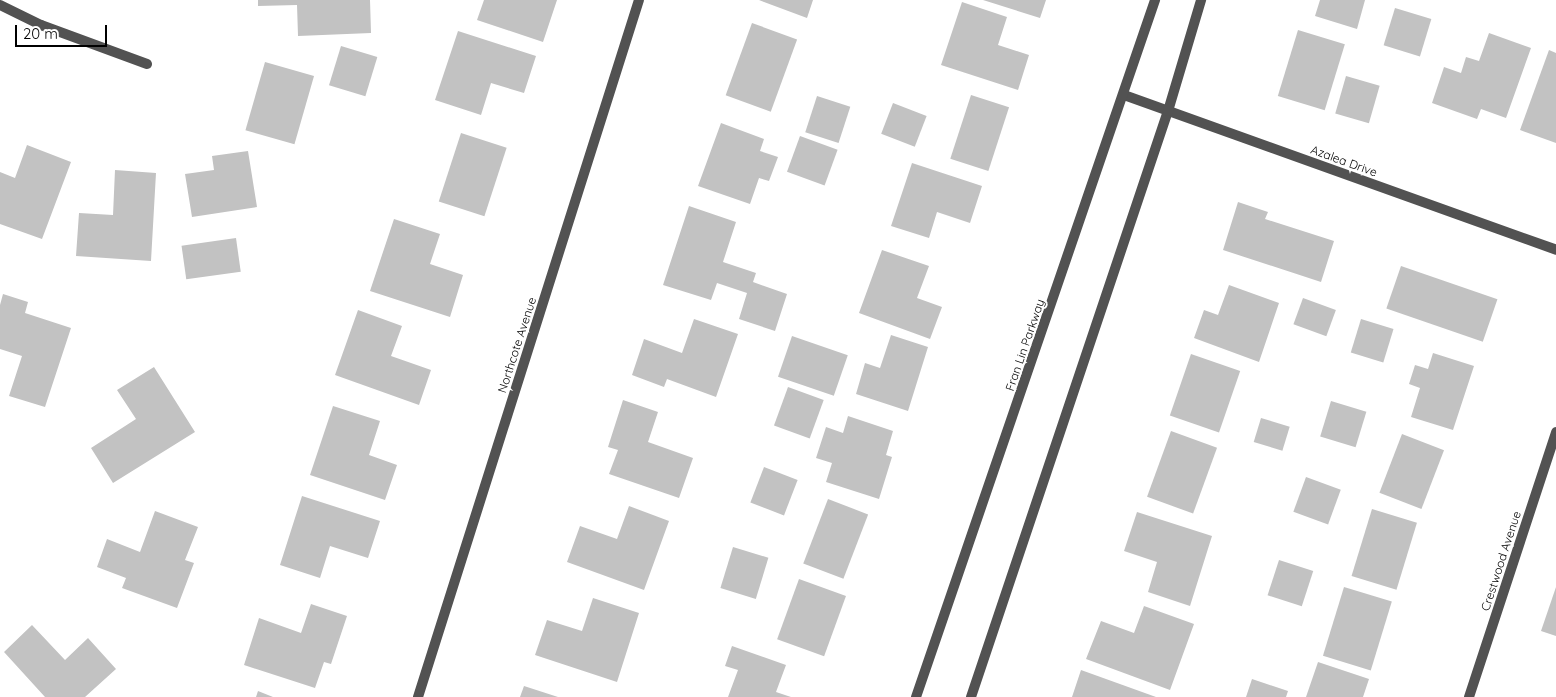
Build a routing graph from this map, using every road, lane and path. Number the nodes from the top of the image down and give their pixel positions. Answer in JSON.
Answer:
{"nodes":[{"id":1,"x":639,"y":0,"type":"edge"},
{"id":2,"x":1155,"y":0,"type":"edge"},
{"id":3,"x":1201,"y":0,"type":"edge"},
{"id":4,"x":0,"y":5,"type":"edge"},
{"id":5,"x":147,"y":64,"type":"dead end"},
{"id":6,"x":1124,"y":95,"type":"junction"},
{"id":7,"x":1168,"y":111,"type":"junction"},
{"id":8,"x":1556,"y":250,"type":"edge"},
{"id":9,"x":1556,"y":432,"type":"edge"},
{"id":10,"x":418,"y":697,"type":"edge"},
{"id":11,"x":916,"y":697,"type":"edge"},
{"id":12,"x":971,"y":697,"type":"edge"},
{"id":13,"x":1469,"y":697,"type":"edge"}],
"edges":[{"from":1,"to":10,"type":"street","name":"Northcote Avenue"},
{"from":2,"to":6,"type":"street","name":"Fran Lin Parkway"},
{"from":3,"to":7,"type":"street"},
{"from":4,"to":5,"type":"street"},
{"from":6,"to":7,"type":"street","name":"Azalea Drive"},
{"from":6,"to":11,"type":"street","name":"Fran Lin Parkway"},
{"from":7,"to":8,"type":"street","name":"Azalea Drive"},
{"from":7,"to":12,"type":"street"},
{"from":9,"to":13,"type":"street","name":"Crestwood Avenue"}]}
